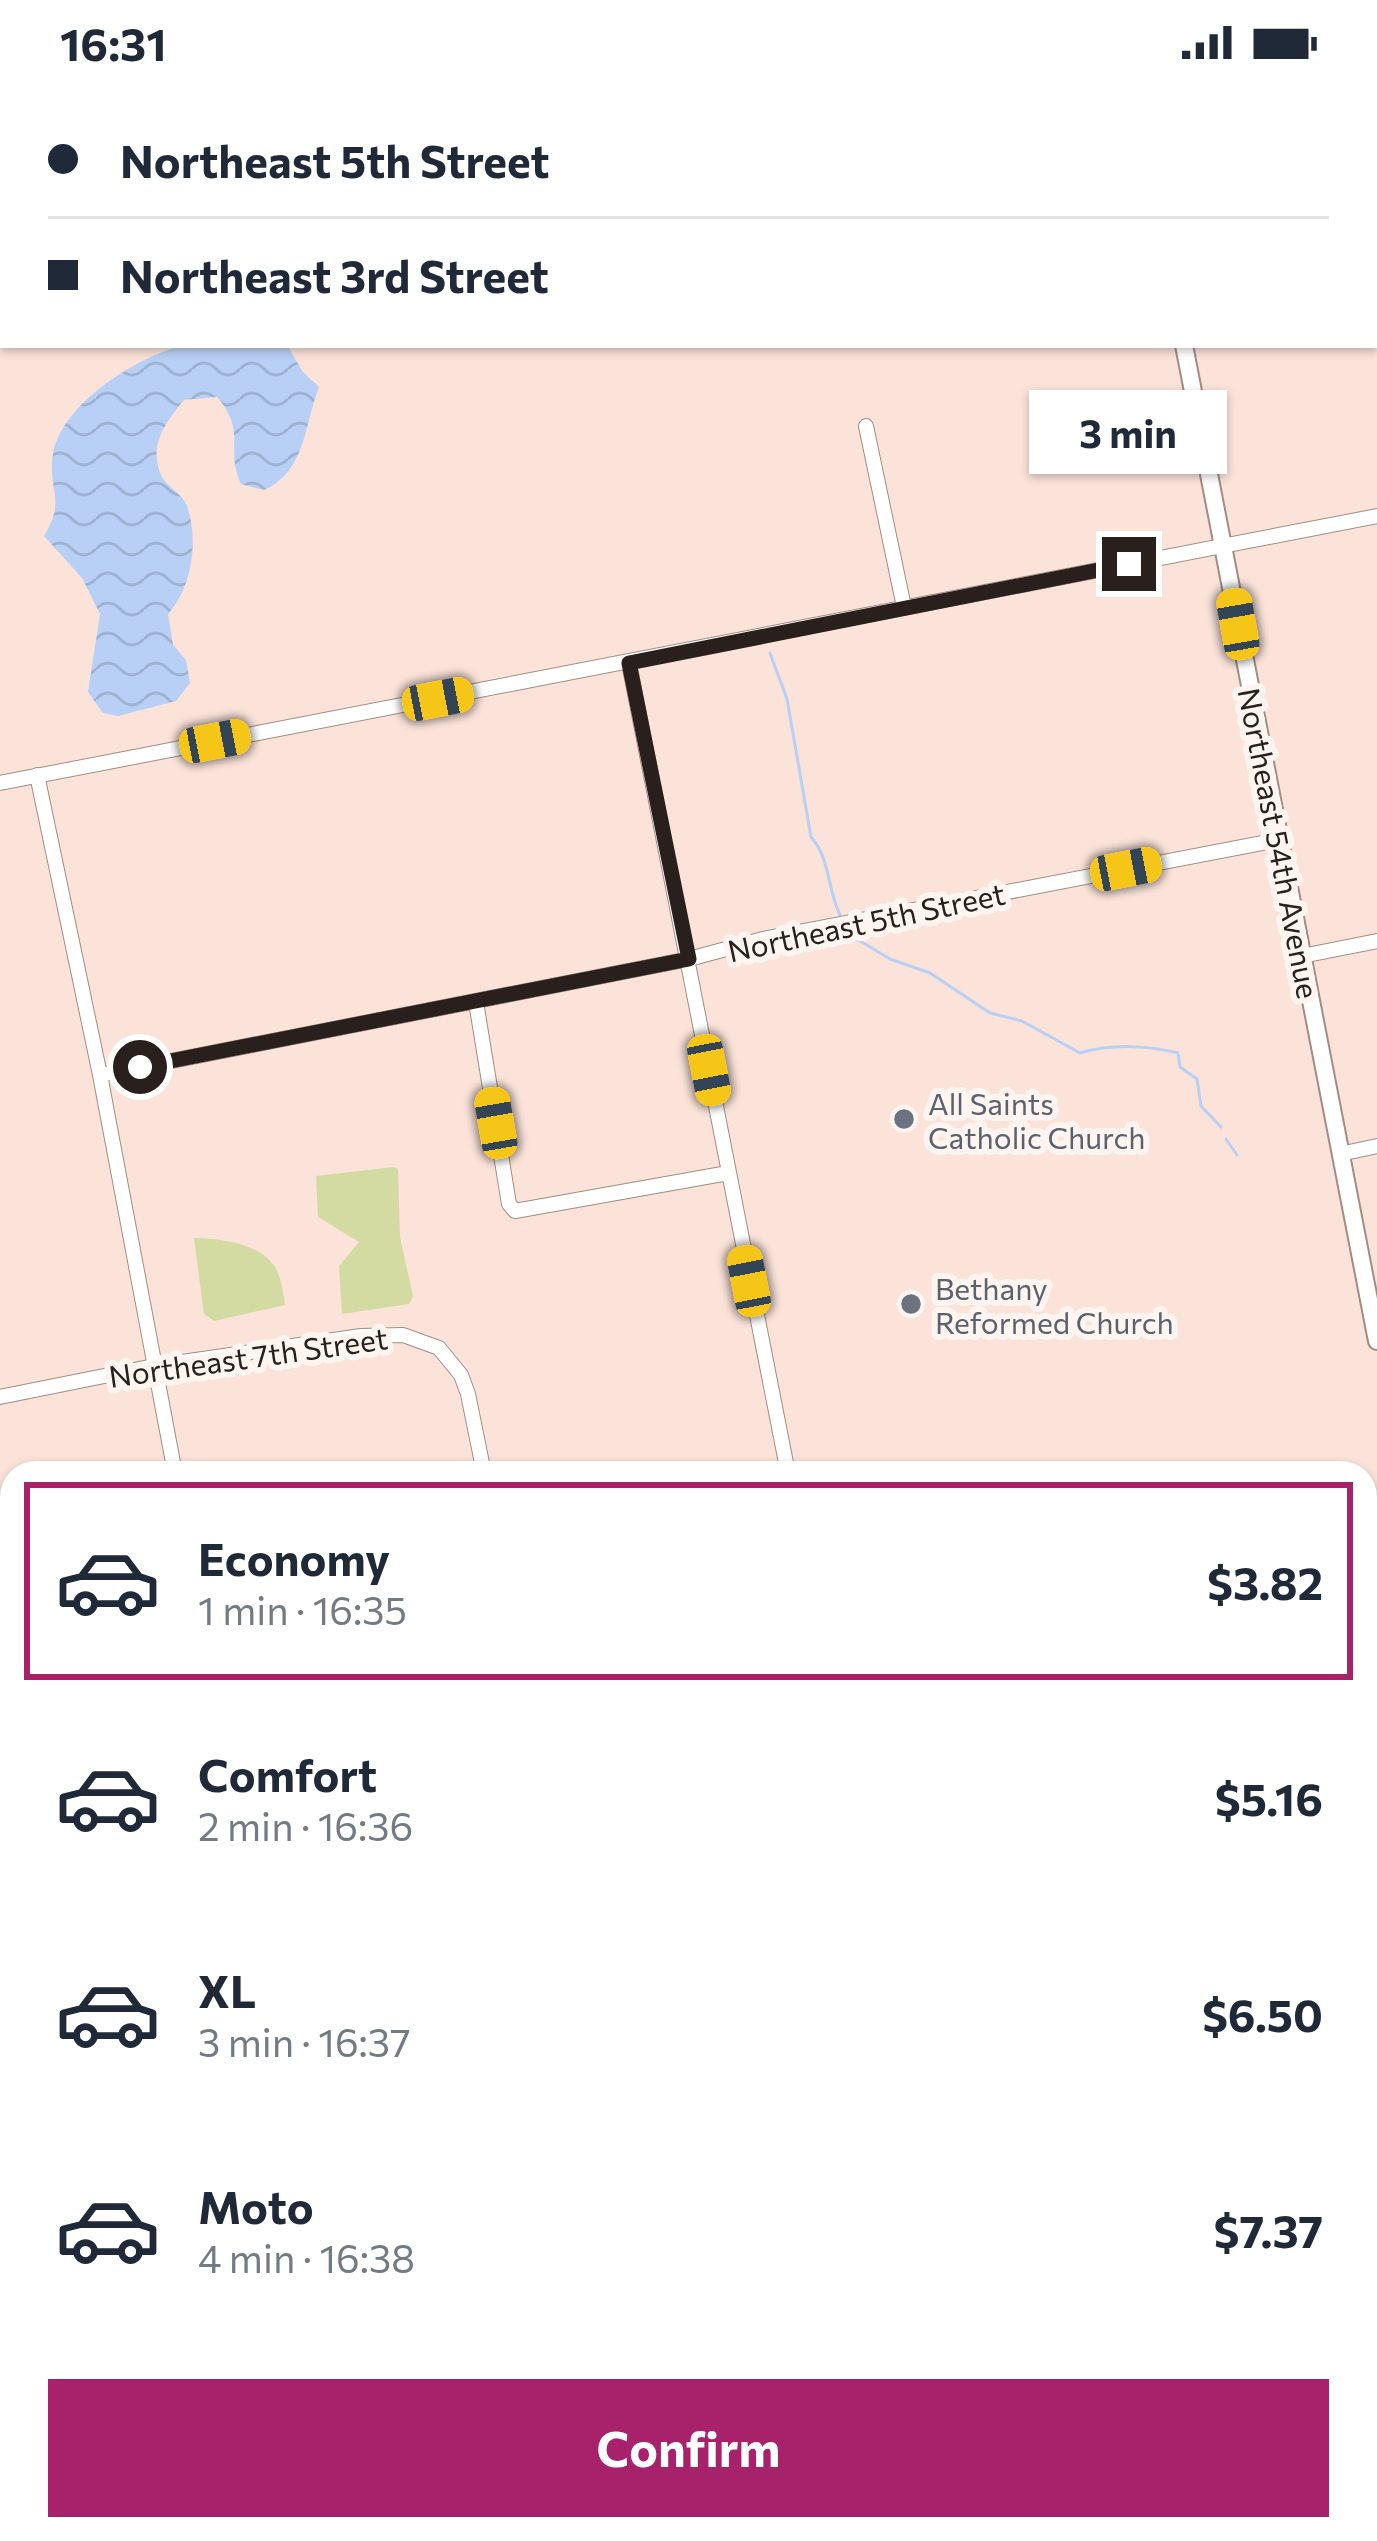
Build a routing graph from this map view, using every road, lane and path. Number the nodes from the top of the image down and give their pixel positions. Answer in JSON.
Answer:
{"nodes":[{"id":1,"x":1185,"y":348,"type":"edge"},
{"id":2,"x":866,"y":426,"type":"dead end"},
{"id":3,"x":1377,"y":515,"type":"edge"},
{"id":4,"x":1224,"y":545,"type":"junction"},
{"id":5,"x":904,"y":607,"type":"junction"},
{"id":6,"x":629,"y":663,"type":"junction"},
{"id":7,"x":37,"y":775,"type":"junction"},
{"id":8,"x":0,"y":783,"type":"edge"},
{"id":9,"x":1278,"y":840,"type":"junction"},
{"id":10,"x":1377,"y":940,"type":"edge"},
{"id":11,"x":1302,"y":956,"type":"junction"},
{"id":12,"x":689,"y":959,"type":"junction"},
{"id":13,"x":476,"y":1002,"type":"junction"},
{"id":14,"x":100,"y":1075,"type":"junction"},
{"id":15,"x":1377,"y":1146,"type":"edge"},
{"id":16,"x":1340,"y":1154,"type":"junction"},
{"id":17,"x":728,"y":1173,"type":"junction"},
{"id":18,"x":1377,"y":1341,"type":"edge"},
{"id":19,"x":154,"y":1366,"type":"junction"},
{"id":20,"x":0,"y":1397,"type":"edge"},
{"id":21,"x":173,"y":1461,"type":"edge"},
{"id":22,"x":482,"y":1461,"type":"edge"},
{"id":23,"x":786,"y":1461,"type":"edge"}],
"edges":[{"from":1,"to":4,"type":"main road","name":"Northeast 54th Avenue"},
{"from":2,"to":5,"type":"street"},
{"from":3,"to":4,"type":"street"},
{"from":4,"to":5,"type":"street"},
{"from":4,"to":9,"type":"main road","name":"Northeast 54th Avenue"},
{"from":5,"to":6,"type":"street"},
{"from":6,"to":7,"type":"street"},
{"from":6,"to":12,"type":"street"},
{"from":7,"to":8,"type":"street"},
{"from":7,"to":14,"type":"street"},
{"from":9,"to":11,"type":"main road","name":"Northeast 54th Avenue"},
{"from":9,"to":12,"type":"street","name":"Northeast 5th Street"},
{"from":10,"to":11,"type":"street"},
{"from":11,"to":16,"type":"main road","name":"Northeast 54th Avenue"},
{"from":12,"to":13,"type":"street","name":"Northeast 5th Street"},
{"from":12,"to":17,"type":"street"},
{"from":13,"to":14,"type":"street","name":"Northeast 5th Street"},
{"from":13,"to":17,"type":"street"},
{"from":14,"to":19,"type":"street"},
{"from":15,"to":16,"type":"street"},
{"from":16,"to":18,"type":"main road","name":"Northeast 54th Avenue"},
{"from":17,"to":23,"type":"street"},
{"from":19,"to":20,"type":"street","name":"Northeast 7th Street"},
{"from":19,"to":21,"type":"street"},
{"from":19,"to":22,"type":"street","name":"Northeast 7th Street"}]}
